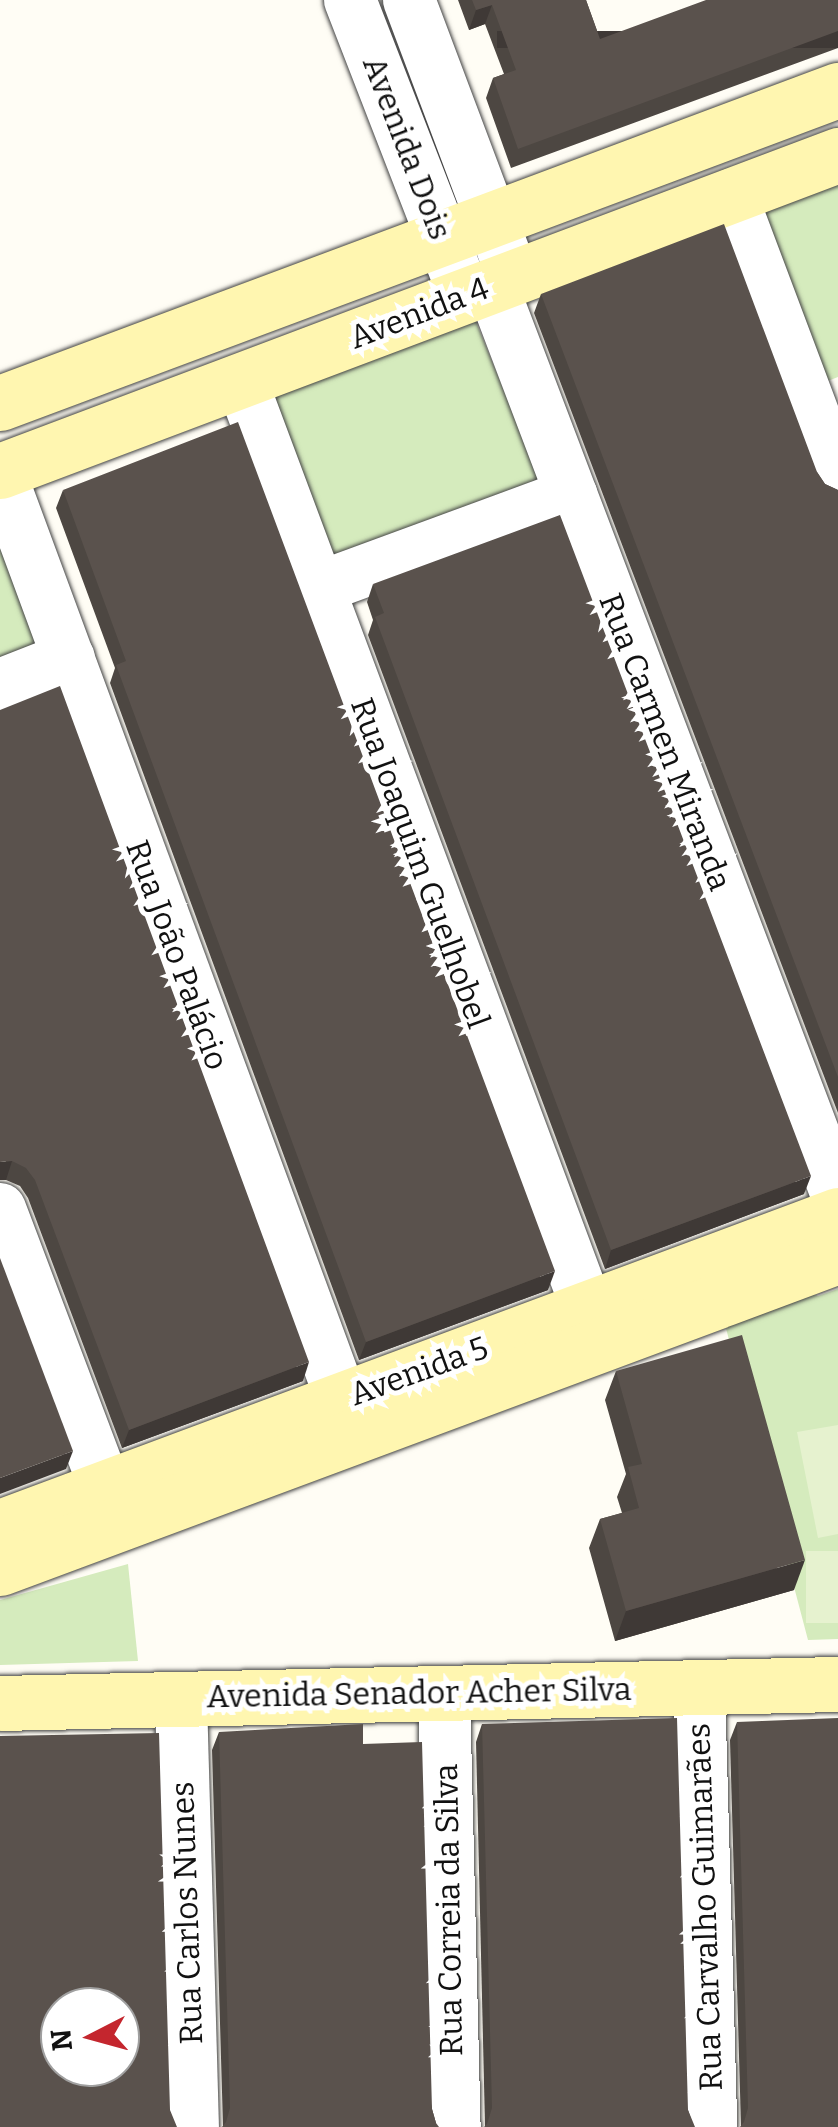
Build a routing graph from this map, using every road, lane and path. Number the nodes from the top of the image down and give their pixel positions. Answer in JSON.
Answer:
{"nodes":[{"id":1,"x":350,"y":0,"type":"edge"},
{"id":2,"x":409,"y":0,"type":"edge"},
{"id":3,"x":838,"y":90,"type":"edge"},
{"id":4,"x":838,"y":154,"type":"edge"},
{"id":5,"x":731,"y":195,"type":"junction"},
{"id":6,"x":467,"y":229,"type":"junction"},
{"id":7,"x":490,"y":286,"type":"junction"},
{"id":8,"x":241,"y":380,"type":"junction"},
{"id":9,"x":0,"y":404,"type":"edge"},
{"id":10,"x":825,"y":407,"type":"edge"},
{"id":11,"x":0,"y":472,"type":"edge"},
{"id":12,"x":838,"y":480,"type":"edge"},
{"id":13,"x":572,"y":495,"type":"junction"},
{"id":14,"x":318,"y":588,"type":"junction"},
{"id":15,"x":69,"y":658,"type":"junction"},
{"id":16,"x":0,"y":685,"type":"edge"},
{"id":17,"x":838,"y":1198,"type":"edge"},
{"id":18,"x":0,"y":1210,"type":"edge"},
{"id":19,"x":838,"y":1214,"type":"edge"},
{"id":20,"x":838,"y":1256,"type":"edge"},
{"id":21,"x":593,"y":1327,"type":"junction"},
{"id":22,"x":348,"y":1418,"type":"junction"},
{"id":23,"x":112,"y":1506,"type":"junction"},
{"id":24,"x":0,"y":1527,"type":"edge"},
{"id":25,"x":0,"y":1568,"type":"edge"},
{"id":26,"x":838,"y":1684,"type":"edge"},
{"id":27,"x":699,"y":1687,"type":"junction"},
{"id":28,"x":444,"y":1692,"type":"junction"},
{"id":29,"x":182,"y":1699,"type":"junction"},
{"id":30,"x":0,"y":1703,"type":"edge"},
{"id":31,"x":194,"y":2127,"type":"edge"},
{"id":32,"x":454,"y":2127,"type":"edge"},
{"id":33,"x":711,"y":2127,"type":"edge"}],
"edges":[{"from":1,"to":6,"type":"street","name":"Avenida Dois"},
{"from":2,"to":6,"type":"street","name":"Avenida Dois"},
{"from":3,"to":6,"type":"street","name":"Avenida 4"},
{"from":4,"to":5,"type":"street","name":"Avenida 4"},
{"from":5,"to":7,"type":"street","name":"Avenida 4"},
{"from":5,"to":10,"type":"street"},
{"from":6,"to":7,"type":"street","name":"Avenida Dois"},
{"from":6,"to":9,"type":"street","name":"Avenida 4"},
{"from":7,"to":8,"type":"street","name":"Avenida 4"},
{"from":7,"to":13,"type":"street","name":"Rua Carmen Miranda"},
{"from":8,"to":11,"type":"street","name":"Avenida 4"},
{"from":8,"to":14,"type":"street","name":"Rua Joaquim Guelhobel"},
{"from":10,"to":12,"type":"street"},
{"from":11,"to":15,"type":"street","name":"Rua João Palácio"},
{"from":13,"to":14,"type":"street"},
{"from":13,"to":17,"type":"street","name":"Rua Carmen Miranda"},
{"from":14,"to":21,"type":"street","name":"Rua Joaquim Guelhobel"},
{"from":15,"to":16,"type":"street"},
{"from":15,"to":22,"type":"street","name":"Rua João Palácio"},
{"from":18,"to":23,"type":"street"},
{"from":19,"to":21,"type":"street","name":"Avenida 5"},
{"from":20,"to":21,"type":"street","name":"Avenida 5"},
{"from":21,"to":22,"type":"street","name":"Avenida 5"},
{"from":22,"to":23,"type":"street","name":"Avenida 5"},
{"from":23,"to":24,"type":"street","name":"Avenida 5"},
{"from":23,"to":25,"type":"street","name":"Avenida 5"},
{"from":26,"to":27,"type":"street","name":"Avenida Senador Acher Silva"},
{"from":27,"to":28,"type":"street","name":"Avenida Senador Acher Silva"},
{"from":27,"to":33,"type":"street","name":"Rua Carvalho Guimarães"},
{"from":28,"to":29,"type":"street","name":"Avenida Senador Acher Silva"},
{"from":28,"to":32,"type":"street","name":"Rua Correia da Silva"},
{"from":29,"to":30,"type":"street","name":"Avenida Senador Acher Silva"},
{"from":29,"to":31,"type":"street","name":"Rua Carlos Nunes"}]}
